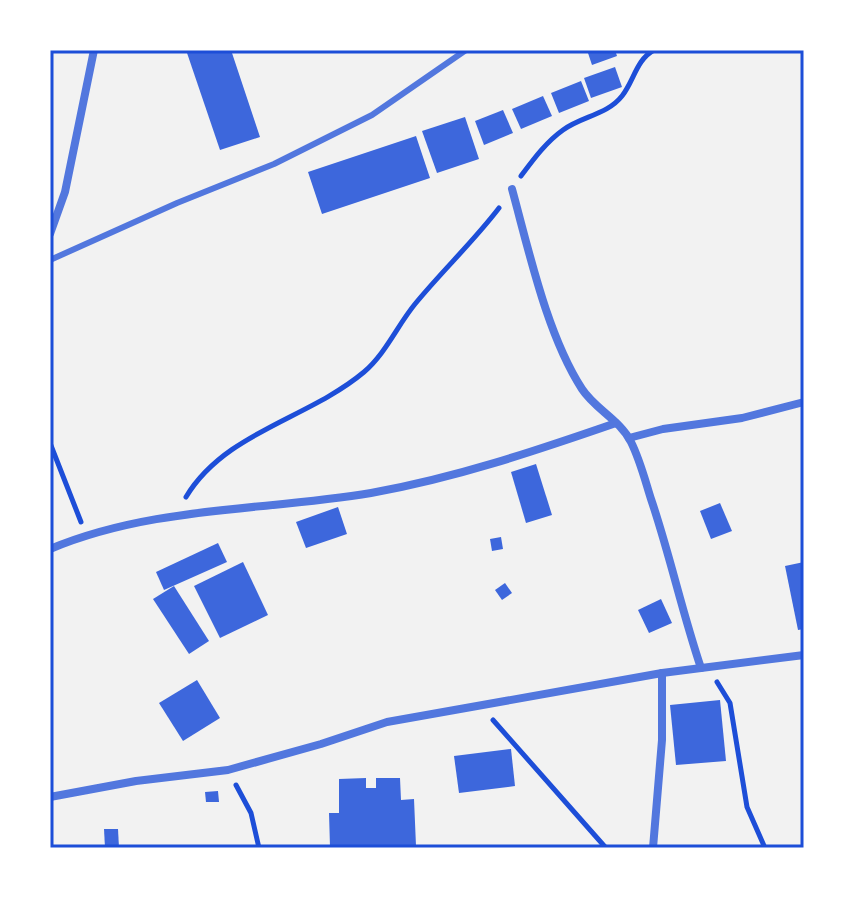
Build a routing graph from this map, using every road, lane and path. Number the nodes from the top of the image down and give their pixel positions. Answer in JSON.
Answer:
{"nodes":[{"id":1,"x":94,"y":50,"type":"edge"},
{"id":2,"x":466,"y":50,"type":"edge"},
{"id":3,"x":654,"y":50,"type":"edge"},
{"id":4,"x":512,"y":189,"type":"junction"},
{"id":5,"x":50,"y":234,"type":"edge"},
{"id":6,"x":50,"y":260,"type":"edge"},
{"id":7,"x":804,"y":402,"type":"edge"},
{"id":8,"x":616,"y":423,"type":"junction"},
{"id":9,"x":629,"y":438,"type":"junction"},
{"id":10,"x":50,"y":443,"type":"edge"},
{"id":11,"x":175,"y":515,"type":"junction"},
{"id":12,"x":85,"y":534,"type":"junction"},
{"id":13,"x":50,"y":549,"type":"edge"},
{"id":14,"x":804,"y":655,"type":"edge"},
{"id":15,"x":701,"y":668,"type":"junction"},
{"id":16,"x":662,"y":673,"type":"junction"},
{"id":17,"x":480,"y":705,"type":"junction"},
{"id":18,"x":228,"y":770,"type":"junction"},
{"id":19,"x":50,"y":797,"type":"edge"},
{"id":20,"x":259,"y":848,"type":"edge"},
{"id":21,"x":606,"y":848,"type":"edge"},
{"id":22,"x":653,"y":848,"type":"edge"},
{"id":23,"x":765,"y":848,"type":"edge"}],
"edges":[{"from":1,"to":5,"type":"street"},
{"from":2,"to":6,"type":"lane"},
{"from":3,"to":4,"type":"path"},
{"from":4,"to":8,"type":"street"},
{"from":4,"to":11,"type":"path"},
{"from":7,"to":9,"type":"street"},
{"from":8,"to":9,"type":"street"},
{"from":8,"to":11,"type":"street"},
{"from":9,"to":15,"type":"street"},
{"from":10,"to":12,"type":"path"},
{"from":11,"to":12,"type":"street"},
{"from":12,"to":13,"type":"street"},
{"from":14,"to":15,"type":"street"},
{"from":15,"to":16,"type":"street"},
{"from":15,"to":23,"type":"path"},
{"from":16,"to":17,"type":"street"},
{"from":16,"to":22,"type":"street"},
{"from":17,"to":18,"type":"street"},
{"from":17,"to":21,"type":"path"},
{"from":18,"to":19,"type":"street"},
{"from":18,"to":20,"type":"path"}]}
